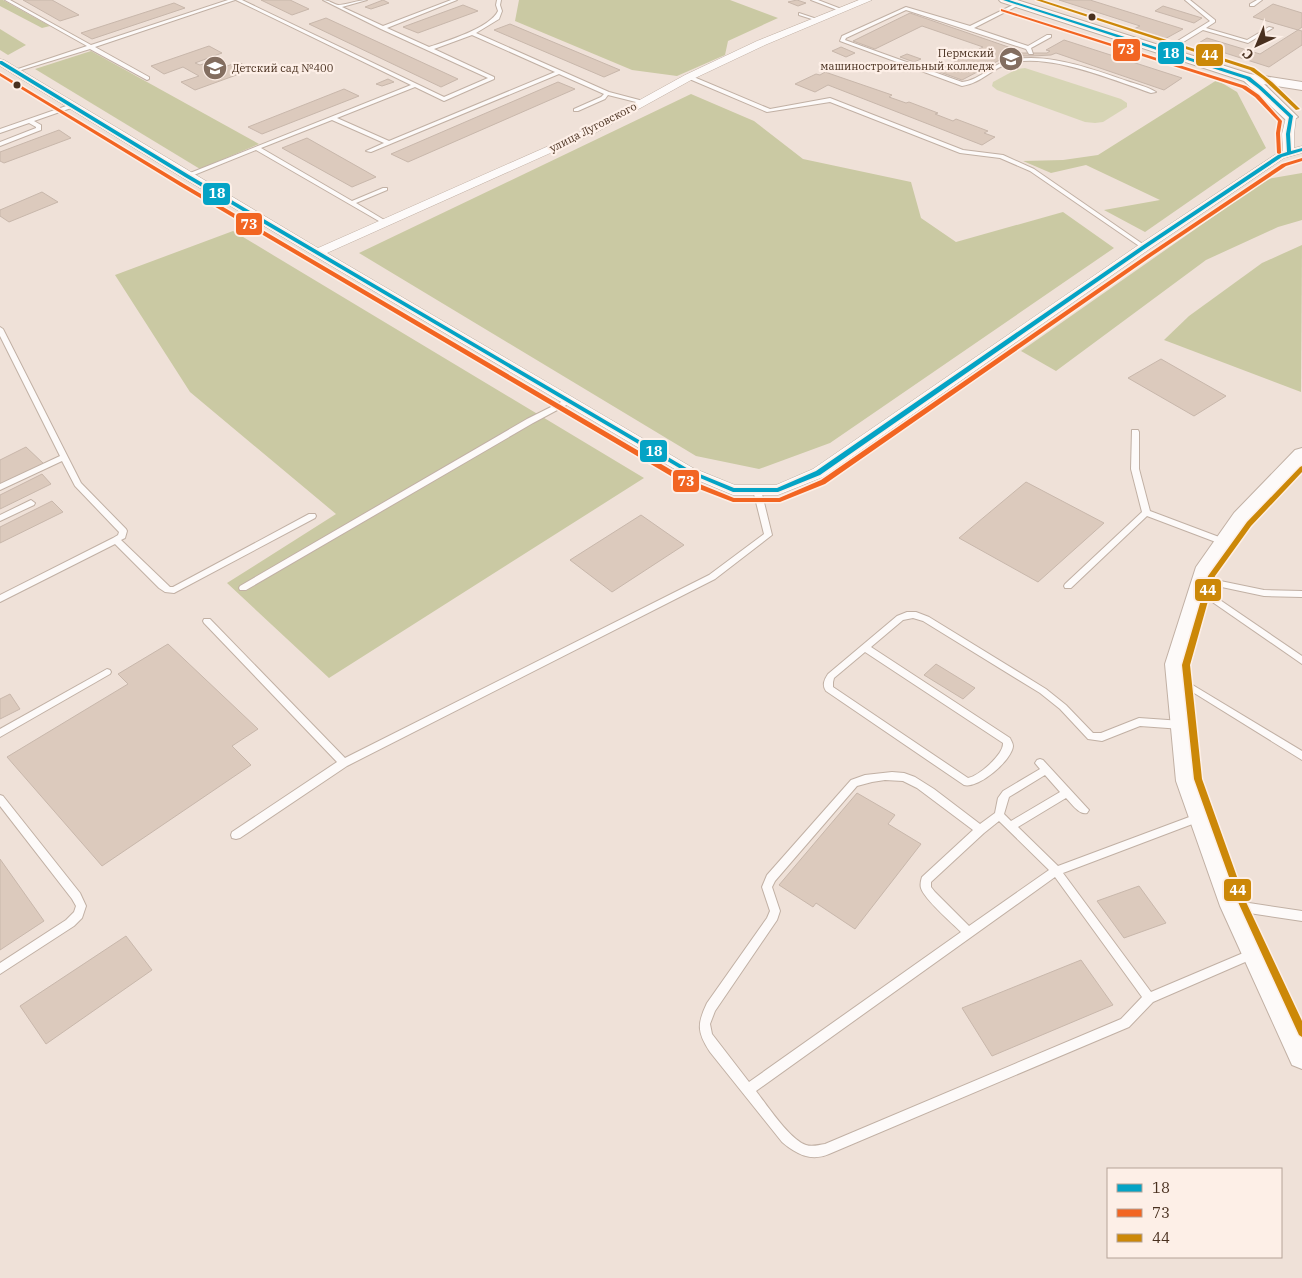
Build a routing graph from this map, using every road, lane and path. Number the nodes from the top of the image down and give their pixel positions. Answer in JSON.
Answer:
{"nodes":[{"id":1,"x":7,"y":0,"type":"edge"},
{"id":2,"x":232,"y":0,"type":"edge"},
{"id":3,"x":238,"y":0,"type":"edge"},
{"id":4,"x":325,"y":0,"type":"edge"},
{"id":5,"x":344,"y":0,"type":"edge"},
{"id":6,"x":365,"y":0,"type":"edge"},
{"id":7,"x":455,"y":0,"type":"edge"},
{"id":8,"x":499,"y":0,"type":"edge"},
{"id":9,"x":813,"y":0,"type":"edge"},
{"id":10,"x":867,"y":0,"type":"edge"},
{"id":11,"x":1005,"y":0,"type":"edge"},
{"id":12,"x":1187,"y":0,"type":"edge"},
{"id":13,"x":1260,"y":0,"type":"edge"},
{"id":14,"x":352,"y":3,"type":"junction"},
{"id":15,"x":1017,"y":4,"type":"junction"},
{"id":16,"x":1252,"y":5,"type":"dead end"},
{"id":17,"x":338,"y":6,"type":"junction"},
{"id":18,"x":842,"y":10,"type":"junction"},
{"id":19,"x":801,"y":14,"type":"dead end"},
{"id":20,"x":818,"y":20,"type":"junction"},
{"id":21,"x":383,"y":28,"type":"junction"},
{"id":22,"x":970,"y":28,"type":"junction"},
{"id":23,"x":1202,"y":28,"type":"junction"},
{"id":24,"x":1271,"y":28,"type":"dead end"},
{"id":25,"x":472,"y":33,"type":"junction"},
{"id":26,"x":1049,"y":36,"type":"dead end"},
{"id":27,"x":91,"y":47,"type":"junction"},
{"id":28,"x":430,"y":49,"type":"junction"},
{"id":29,"x":1165,"y":51,"type":"junction"},
{"id":30,"x":1032,"y":54,"type":"junction"},
{"id":31,"x":0,"y":62,"type":"edge"},
{"id":32,"x":17,"y":71,"type":"junction"},
{"id":33,"x":559,"y":72,"type":"junction"},
{"id":34,"x":689,"y":77,"type":"junction"},
{"id":35,"x":147,"y":78,"type":"dead end"},
{"id":36,"x":1248,"y":78,"type":"junction"},
{"id":37,"x":415,"y":85,"type":"junction"},
{"id":38,"x":1302,"y":86,"type":"edge"},
{"id":39,"x":1153,"y":92,"type":"dead end"},
{"id":40,"x":607,"y":93,"type":"junction"},
{"id":41,"x":1302,"y":94,"type":"edge"},
{"id":42,"x":644,"y":102,"type":"junction"},
{"id":43,"x":72,"y":106,"type":"junction"},
{"id":44,"x":576,"y":110,"type":"dead end"},
{"id":45,"x":1291,"y":117,"type":"junction"},
{"id":46,"x":332,"y":118,"type":"junction"},
{"id":47,"x":30,"y":120,"type":"junction"},
{"id":48,"x":1302,"y":126,"type":"edge"},
{"id":49,"x":0,"y":131,"type":"edge"},
{"id":50,"x":388,"y":143,"type":"junction"},
{"id":51,"x":0,"y":144,"type":"edge"},
{"id":52,"x":256,"y":148,"type":"junction"},
{"id":53,"x":1296,"y":150,"type":"edge"},
{"id":54,"x":369,"y":151,"type":"dead end"},
{"id":55,"x":187,"y":176,"type":"junction"},
{"id":56,"x":385,"y":189,"type":"dead end"},
{"id":57,"x":352,"y":203,"type":"junction"},
{"id":58,"x":384,"y":222,"type":"junction"},
{"id":59,"x":1144,"y":247,"type":"junction"},
{"id":60,"x":318,"y":252,"type":"junction"},
{"id":61,"x":0,"y":329,"type":"edge"},
{"id":62,"x":570,"y":401,"type":"junction"},
{"id":63,"x":1135,"y":432,"type":"dead end"},
{"id":64,"x":1302,"y":454,"type":"edge"},
{"id":65,"x":64,"y":457,"type":"junction"},
{"id":66,"x":0,"y":487,"type":"edge"},
{"id":67,"x":756,"y":490,"type":"junction"},
{"id":68,"x":31,"y":503,"type":"dead end"},
{"id":69,"x":1146,"y":513,"type":"junction"},
{"id":70,"x":312,"y":516,"type":"dead end"},
{"id":71,"x":0,"y":518,"type":"edge"},
{"id":72,"x":116,"y":540,"type":"junction"},
{"id":73,"x":1224,"y":542,"type":"junction"},
{"id":74,"x":1199,"y":584,"type":"junction"},
{"id":75,"x":1068,"y":586,"type":"dead end"},
{"id":76,"x":244,"y":588,"type":"dead end"},
{"id":77,"x":1302,"y":594,"type":"edge"},
{"id":78,"x":0,"y":599,"type":"edge"},
{"id":79,"x":207,"y":622,"type":"dead end"},
{"id":80,"x":865,"y":648,"type":"junction"},
{"id":81,"x":1302,"y":661,"type":"edge"},
{"id":82,"x":107,"y":672,"type":"dead end"},
{"id":83,"x":1177,"y":679,"type":"junction"},
{"id":84,"x":1182,"y":725,"type":"junction"},
{"id":85,"x":0,"y":733,"type":"edge"},
{"id":86,"x":1302,"y":756,"type":"edge"},
{"id":87,"x":344,"y":763,"type":"junction"},
{"id":88,"x":1067,"y":793,"type":"junction"},
{"id":89,"x":0,"y":799,"type":"edge"},
{"id":90,"x":1084,"y":810,"type":"dead end"},
{"id":91,"x":999,"y":815,"type":"junction"},
{"id":92,"x":1201,"y":816,"type":"junction"},
{"id":93,"x":1011,"y":826,"type":"junction"},
{"id":94,"x":980,"y":830,"type":"junction"},
{"id":95,"x":236,"y":835,"type":"dead end"},
{"id":96,"x":1056,"y":871,"type":"junction"},
{"id":97,"x":1233,"y":906,"type":"junction"},
{"id":98,"x":1302,"y":916,"type":"edge"},
{"id":99,"x":969,"y":933,"type":"junction"},
{"id":100,"x":1255,"y":953,"type":"junction"},
{"id":101,"x":0,"y":969,"type":"edge"},
{"id":102,"x":1149,"y":998,"type":"junction"},
{"id":103,"x":1302,"y":1056,"type":"edge"},
{"id":104,"x":747,"y":1090,"type":"junction"}],
"edges":[{"from":1,"to":27,"type":"lane"},
{"from":2,"to":27,"type":"lane"},
{"from":3,"to":37,"type":"lane"},
{"from":4,"to":17,"type":"lane"},
{"from":5,"to":14,"type":"lane"},
{"from":6,"to":14,"type":"lane"},
{"from":7,"to":21,"type":"lane"},
{"from":8,"to":25,"type":"lane"},
{"from":9,"to":18,"type":"lane"},
{"from":10,"to":18,"type":"street","name":"улица Луговского"},
{"from":11,"to":15,"type":"street"},
{"from":12,"to":23,"type":"lane"},
{"from":13,"to":16,"type":"lane"},
{"from":14,"to":17,"type":"lane"},
{"from":15,"to":22,"type":"lane"},
{"from":15,"to":29,"type":"street"},
{"from":17,"to":21,"type":"lane"},
{"from":18,"to":20,"type":"street","name":"улица Луговского"},
{"from":19,"to":20,"type":"lane"},
{"from":20,"to":34,"type":"street","name":"улица Луговского"},
{"from":21,"to":28,"type":"lane"},
{"from":22,"to":30,"type":"lane"},
{"from":22,"to":30,"type":"lane"},
{"from":23,"to":24,"type":"lane"},
{"from":23,"to":29,"type":"lane"},
{"from":25,"to":28,"type":"lane"},
{"from":25,"to":33,"type":"lane"},
{"from":26,"to":30,"type":"lane"},
{"from":27,"to":32,"type":"lane"},
{"from":27,"to":35,"type":"lane"},
{"from":28,"to":37,"type":"lane"},
{"from":29,"to":36,"type":"street"},
{"from":30,"to":39,"type":"lane"},
{"from":31,"to":32,"type":"street"},
{"from":32,"to":43,"type":"street"},
{"from":33,"to":40,"type":"lane"},
{"from":33,"to":50,"type":"lane"},
{"from":34,"to":42,"type":"street","name":"улица Луговского"},
{"from":34,"to":59,"type":"lane"},
{"from":36,"to":38,"type":"street"},
{"from":36,"to":45,"type":"street"},
{"from":37,"to":46,"type":"lane"},
{"from":40,"to":42,"type":"lane"},
{"from":40,"to":44,"type":"lane"},
{"from":41,"to":45,"type":"street"},
{"from":42,"to":58,"type":"street","name":"улица Луговского"},
{"from":43,"to":47,"type":"lane"},
{"from":43,"to":55,"type":"street"},
{"from":45,"to":48,"type":"street"},
{"from":45,"to":53,"type":"street"},
{"from":46,"to":50,"type":"lane"},
{"from":46,"to":52,"type":"lane"},
{"from":47,"to":49,"type":"lane"},
{"from":47,"to":51,"type":"lane"},
{"from":50,"to":54,"type":"lane"},
{"from":52,"to":55,"type":"lane"},
{"from":52,"to":57,"type":"lane"},
{"from":53,"to":59,"type":"street"},
{"from":55,"to":60,"type":"street"},
{"from":56,"to":57,"type":"lane"},
{"from":57,"to":58,"type":"lane"},
{"from":58,"to":60,"type":"street","name":"улица Луговского"},
{"from":59,"to":67,"type":"street"},
{"from":60,"to":62,"type":"street"},
{"from":61,"to":65,"type":"lane"},
{"from":62,"to":67,"type":"street"},
{"from":62,"to":76,"type":"lane"},
{"from":63,"to":69,"type":"lane"},
{"from":64,"to":73,"type":"street"},
{"from":65,"to":66,"type":"lane"},
{"from":65,"to":72,"type":"lane"},
{"from":67,"to":87,"type":"lane"},
{"from":68,"to":71,"type":"lane"},
{"from":69,"to":73,"type":"lane"},
{"from":69,"to":75,"type":"lane"},
{"from":70,"to":72,"type":"lane"},
{"from":72,"to":78,"type":"lane"},
{"from":73,"to":74,"type":"street"},
{"from":74,"to":77,"type":"lane"},
{"from":74,"to":81,"type":"lane"},
{"from":74,"to":83,"type":"street"},
{"from":79,"to":87,"type":"lane"},
{"from":80,"to":80,"type":"lane"},
{"from":80,"to":84,"type":"lane"},
{"from":82,"to":85,"type":"lane"},
{"from":83,"to":84,"type":"street"},
{"from":83,"to":86,"type":"lane"},
{"from":84,"to":92,"type":"street"},
{"from":87,"to":95,"type":"lane"},
{"from":88,"to":90,"type":"lane"},
{"from":88,"to":91,"type":"lane"},
{"from":88,"to":93,"type":"lane"},
{"from":89,"to":101,"type":"lane"},
{"from":91,"to":93,"type":"lane"},
{"from":91,"to":94,"type":"lane"},
{"from":92,"to":96,"type":"lane"},
{"from":92,"to":97,"type":"street"},
{"from":93,"to":96,"type":"lane"},
{"from":94,"to":99,"type":"lane"},
{"from":94,"to":104,"type":"lane"},
{"from":96,"to":99,"type":"lane"},
{"from":96,"to":102,"type":"lane"},
{"from":97,"to":98,"type":"lane"},
{"from":97,"to":100,"type":"street"},
{"from":99,"to":104,"type":"lane"},
{"from":100,"to":102,"type":"lane"},
{"from":100,"to":103,"type":"street"},
{"from":102,"to":104,"type":"lane"}]}
